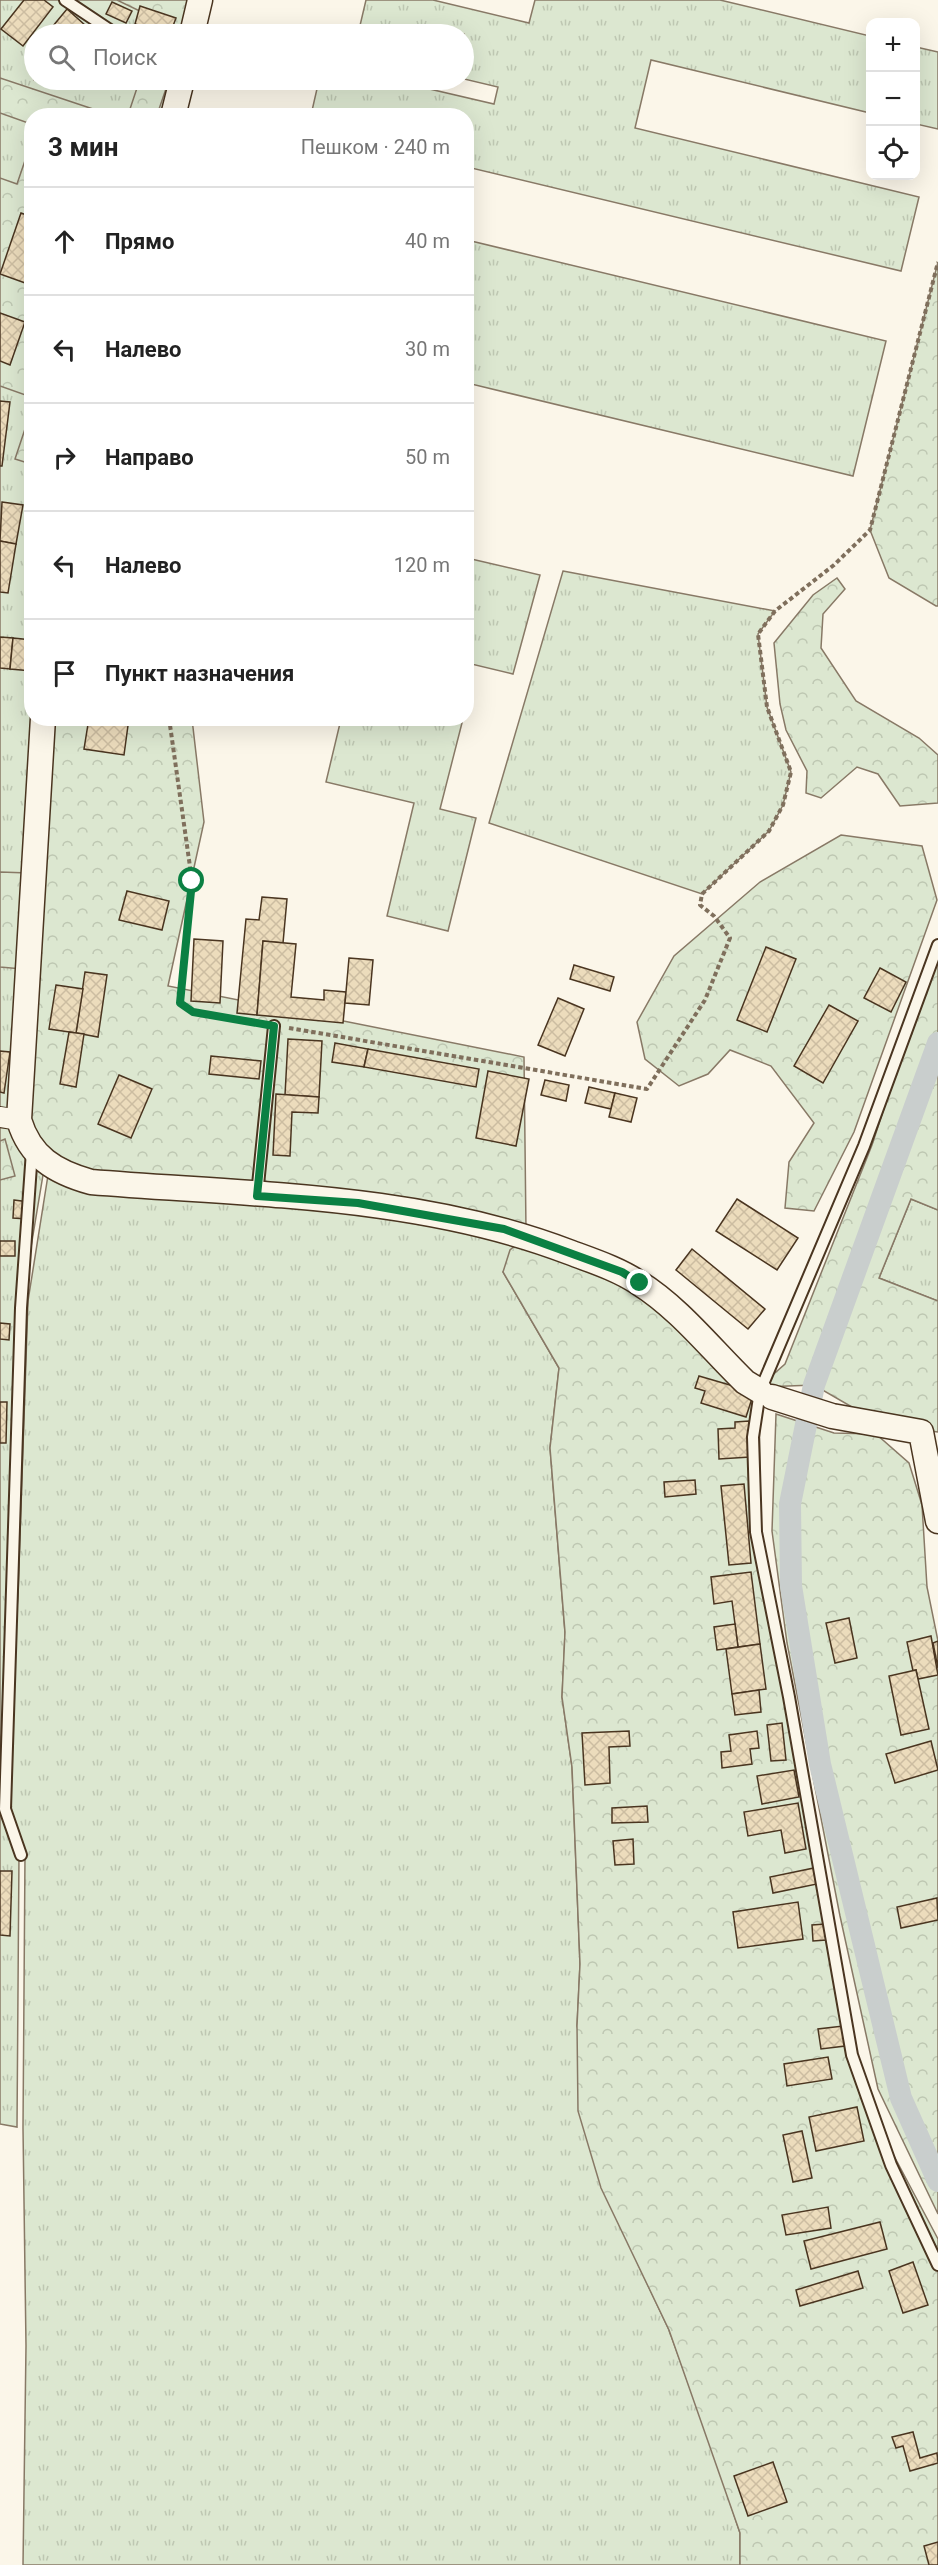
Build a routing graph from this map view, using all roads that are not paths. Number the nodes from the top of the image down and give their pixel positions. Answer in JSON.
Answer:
{"nodes":[{"id":1,"x":65,"y":0,"type":"edge"},
{"id":2,"x":200,"y":0,"type":"edge"},
{"id":3,"x":101,"y":24,"type":"edge"},
{"id":4,"x":194,"y":24,"type":"edge"},
{"id":5,"x":180,"y":90,"type":"edge"},
{"id":6,"x":175,"y":108,"type":"edge"},
{"id":7,"x":42,"y":726,"type":"edge"},
{"id":8,"x":938,"y":945,"type":"edge"},
{"id":9,"x":274,"y":1026,"type":"road end"},
{"id":10,"x":10,"y":1118,"type":"edge"},
{"id":11,"x":33,"y":1150,"type":"junction"},
{"id":12,"x":257,"y":1196,"type":"junction"},
{"id":13,"x":766,"y":1394,"type":"junction"},
{"id":14,"x":938,"y":1521,"type":"edge"},
{"id":15,"x":6,"y":1600,"type":"edge"},
{"id":16,"x":2,"y":1809,"type":"edge"},
{"id":17,"x":21,"y":1855,"type":"dead end"},
{"id":18,"x":938,"y":2265,"type":"edge"}],
"edges":[{"from":1,"to":3,"type":"lane"},
{"from":2,"to":4,"type":"street"},
{"from":5,"to":6,"type":"street"},
{"from":7,"to":10,"type":"street"},
{"from":8,"to":13,"type":"lane"},
{"from":9,"to":12,"type":"lane"},
{"from":10,"to":11,"type":"street"},
{"from":11,"to":12,"type":"street"},
{"from":11,"to":15,"type":"lane"},
{"from":12,"to":13,"type":"street"},
{"from":13,"to":14,"type":"street"},
{"from":13,"to":18,"type":"lane"},
{"from":15,"to":16,"type":"lane"},
{"from":16,"to":17,"type":"lane"}]}
